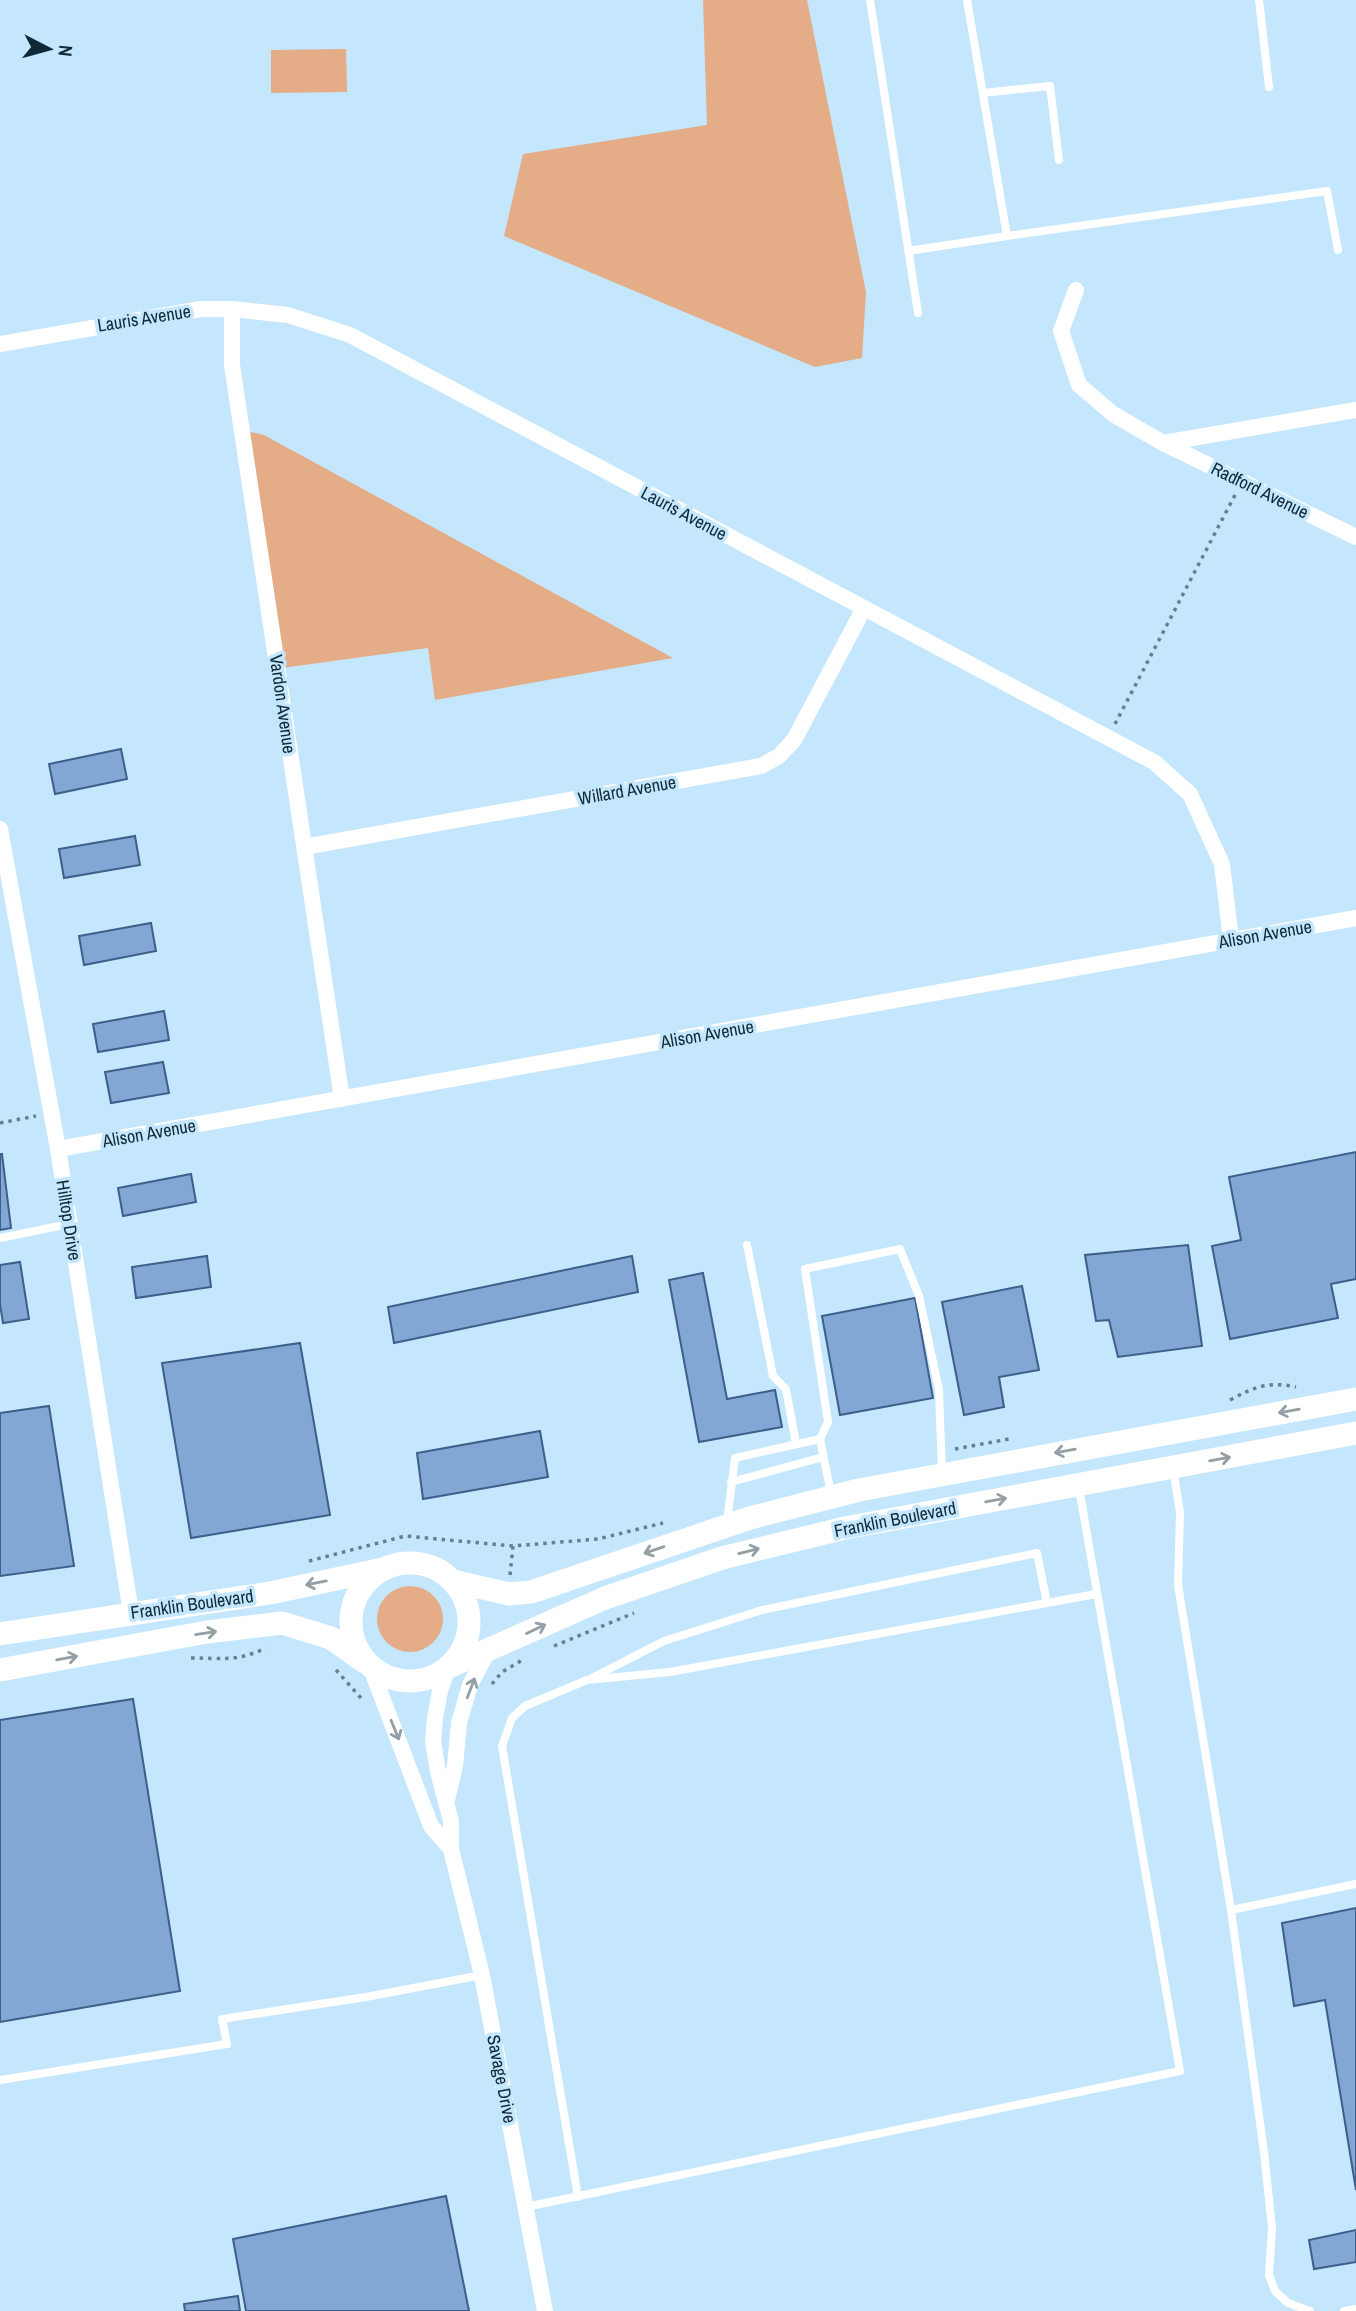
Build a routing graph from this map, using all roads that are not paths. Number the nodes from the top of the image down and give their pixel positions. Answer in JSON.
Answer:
{"nodes":[{"id":1,"x":870,"y":0,"type":"edge"},
{"id":2,"x":967,"y":0,"type":"edge"},
{"id":3,"x":1259,"y":0,"type":"edge"},
{"id":4,"x":1269,"y":87,"type":"dead end"},
{"id":5,"x":983,"y":93,"type":"junction"},
{"id":6,"x":1059,"y":160,"type":"dead end"},
{"id":7,"x":1007,"y":236,"type":"junction"},
{"id":8,"x":1338,"y":250,"type":"dead end"},
{"id":9,"x":908,"y":251,"type":"junction"},
{"id":10,"x":1076,"y":290,"type":"dead end"},
{"id":11,"x":232,"y":309,"type":"junction"},
{"id":12,"x":918,"y":313,"type":"dead end"},
{"id":13,"x":0,"y":344,"type":"edge"},
{"id":14,"x":1356,"y":410,"type":"edge"},
{"id":15,"x":1164,"y":443,"type":"junction"},
{"id":16,"x":1356,"y":537,"type":"edge"},
{"id":17,"x":863,"y":608,"type":"junction"},
{"id":18,"x":0,"y":829,"type":"edge"},
{"id":19,"x":304,"y":847,"type":"junction"},
{"id":20,"x":1356,"y":918,"type":"edge"},
{"id":21,"x":1231,"y":940,"type":"junction"},
{"id":22,"x":342,"y":1099,"type":"junction"},
{"id":23,"x":58,"y":1149,"type":"junction"},
{"id":24,"x":69,"y":1224,"type":"junction"},
{"id":25,"x":0,"y":1238,"type":"edge"},
{"id":26,"x":747,"y":1245,"type":"dead end"},
{"id":27,"x":1356,"y":1399,"type":"edge"},
{"id":28,"x":1356,"y":1433,"type":"edge"},
{"id":29,"x":820,"y":1439,"type":"junction"},
{"id":30,"x":796,"y":1444,"type":"junction"},
{"id":31,"x":823,"y":1457,"type":"junction"},
{"id":32,"x":1173,"y":1468,"type":"junction"},
{"id":33,"x":942,"y":1473,"type":"junction"},
{"id":34,"x":731,"y":1482,"type":"junction"},
{"id":35,"x":1078,"y":1485,"type":"junction"},
{"id":36,"x":831,"y":1497,"type":"junction"},
{"id":37,"x":727,"y":1526,"type":"junction"},
{"id":38,"x":383,"y":1569,"type":"junction"},
{"id":39,"x":453,"y":1581,"type":"junction"},
{"id":40,"x":1097,"y":1594,"type":"junction"},
{"id":41,"x":1047,"y":1603,"type":"junction"},
{"id":42,"x":131,"y":1613,"type":"junction"},
{"id":43,"x":0,"y":1634,"type":"edge"},
{"id":44,"x":488,"y":1651,"type":"junction"},
{"id":45,"x":368,"y":1664,"type":"junction"},
{"id":46,"x":449,"y":1668,"type":"junction"},
{"id":47,"x":0,"y":1670,"type":"edge"},
{"id":48,"x":587,"y":1680,"type":"junction"},
{"id":49,"x":446,"y":1802,"type":"junction"},
{"id":50,"x":452,"y":1849,"type":"junction"},
{"id":51,"x":1356,"y":1884,"type":"edge"},
{"id":52,"x":1231,"y":1910,"type":"junction"},
{"id":53,"x":482,"y":1975,"type":"junction"},
{"id":54,"x":0,"y":2080,"type":"edge"},
{"id":55,"x":578,"y":2197,"type":"junction"},
{"id":56,"x":526,"y":2207,"type":"junction"},
{"id":57,"x":1356,"y":2309,"type":"edge"},
{"id":58,"x":545,"y":2311,"type":"edge"},
{"id":59,"x":1310,"y":2311,"type":"edge"},
{"id":60,"x":1345,"y":2311,"type":"edge"}],
"edges":[{"from":1,"to":9,"type":"lane"},
{"from":2,"to":5,"type":"lane"},
{"from":3,"to":4,"type":"lane"},
{"from":5,"to":6,"type":"lane"},
{"from":5,"to":7,"type":"lane"},
{"from":7,"to":8,"type":"lane"},
{"from":7,"to":9,"type":"lane"},
{"from":9,"to":12,"type":"lane"},
{"from":10,"to":15,"type":"street","name":"Radford Avenue"},
{"from":11,"to":13,"type":"street","name":"Lauris Avenue"},
{"from":11,"to":17,"type":"street","name":"Lauris Avenue"},
{"from":11,"to":19,"type":"street","name":"Vardon Avenue"},
{"from":14,"to":15,"type":"street","name":"Radford Avenue"},
{"from":15,"to":16,"type":"street","name":"Radford Avenue"},
{"from":17,"to":19,"type":"street","name":"Willard Avenue"},
{"from":17,"to":21,"type":"street","name":"Lauris Avenue"},
{"from":18,"to":23,"type":"street","name":"Hilltop Drive"},
{"from":19,"to":22,"type":"street","name":"Vardon Avenue"},
{"from":20,"to":21,"type":"street","name":"Alison Avenue"},
{"from":21,"to":22,"type":"street","name":"Alison Avenue"},
{"from":22,"to":23,"type":"street","name":"Alison Avenue"},
{"from":23,"to":24,"type":"street","name":"Hilltop Drive"},
{"from":24,"to":25,"type":"lane"},
{"from":24,"to":42,"type":"street","name":"Hilltop Drive"},
{"from":26,"to":30,"type":"lane"},
{"from":27,"to":33,"type":"main road","name":"Franklin Boulevard","one_way":true},
{"from":32,"to":28,"type":"main road","name":"Franklin Boulevard","one_way":true},
{"from":29,"to":30,"type":"lane"},
{"from":29,"to":31,"type":"lane"},
{"from":29,"to":33,"type":"lane"},
{"from":30,"to":34,"type":"lane"},
{"from":31,"to":34,"type":"lane"},
{"from":31,"to":36,"type":"lane"},
{"from":32,"to":35,"type":"main road","name":"Franklin Boulevard"},
{"from":32,"to":52,"type":"lane"},
{"from":33,"to":36,"type":"main road","name":"Franklin Boulevard"},
{"from":34,"to":37,"type":"lane"},
{"from":35,"to":40,"type":"lane"},
{"from":44,"to":35,"type":"main road","name":"Franklin Boulevard","one_way":true},
{"from":36,"to":37,"type":"main road","name":"Franklin Boulevard"},
{"from":37,"to":39,"type":"main road","name":"Franklin Boulevard","one_way":true},
{"from":38,"to":39,"type":"main road"},
{"from":38,"to":42,"type":"main road","name":"Franklin Boulevard","one_way":true},
{"from":38,"to":45,"type":"main road"},
{"from":39,"to":46,"type":"main road"},
{"from":40,"to":41,"type":"lane"},
{"from":40,"to":55,"type":"lane"},
{"from":41,"to":48,"type":"lane"},
{"from":41,"to":48,"type":"lane"},
{"from":42,"to":43,"type":"main road","name":"Franklin Boulevard"},
{"from":44,"to":46,"type":"main road","name":"Franklin Boulevard"},
{"from":49,"to":44,"type":"street","one_way":true},
{"from":45,"to":46,"type":"main road"},
{"from":47,"to":45,"type":"main road","name":"Franklin Boulevard","one_way":true},
{"from":45,"to":50,"type":"street","name":"Savage Drive","one_way":true},
{"from":46,"to":49,"type":"street","name":"Savage Drive"},
{"from":48,"to":55,"type":"lane"},
{"from":49,"to":50,"type":"street","name":"Savage Drive"},
{"from":50,"to":53,"type":"street","name":"Savage Drive"},
{"from":51,"to":52,"type":"lane"},
{"from":52,"to":59,"type":"lane"},
{"from":53,"to":54,"type":"lane"},
{"from":53,"to":56,"type":"street","name":"Savage Drive"},
{"from":55,"to":56,"type":"lane"},
{"from":56,"to":58,"type":"street","name":"Savage Drive"},
{"from":57,"to":60,"type":"lane"}]}
